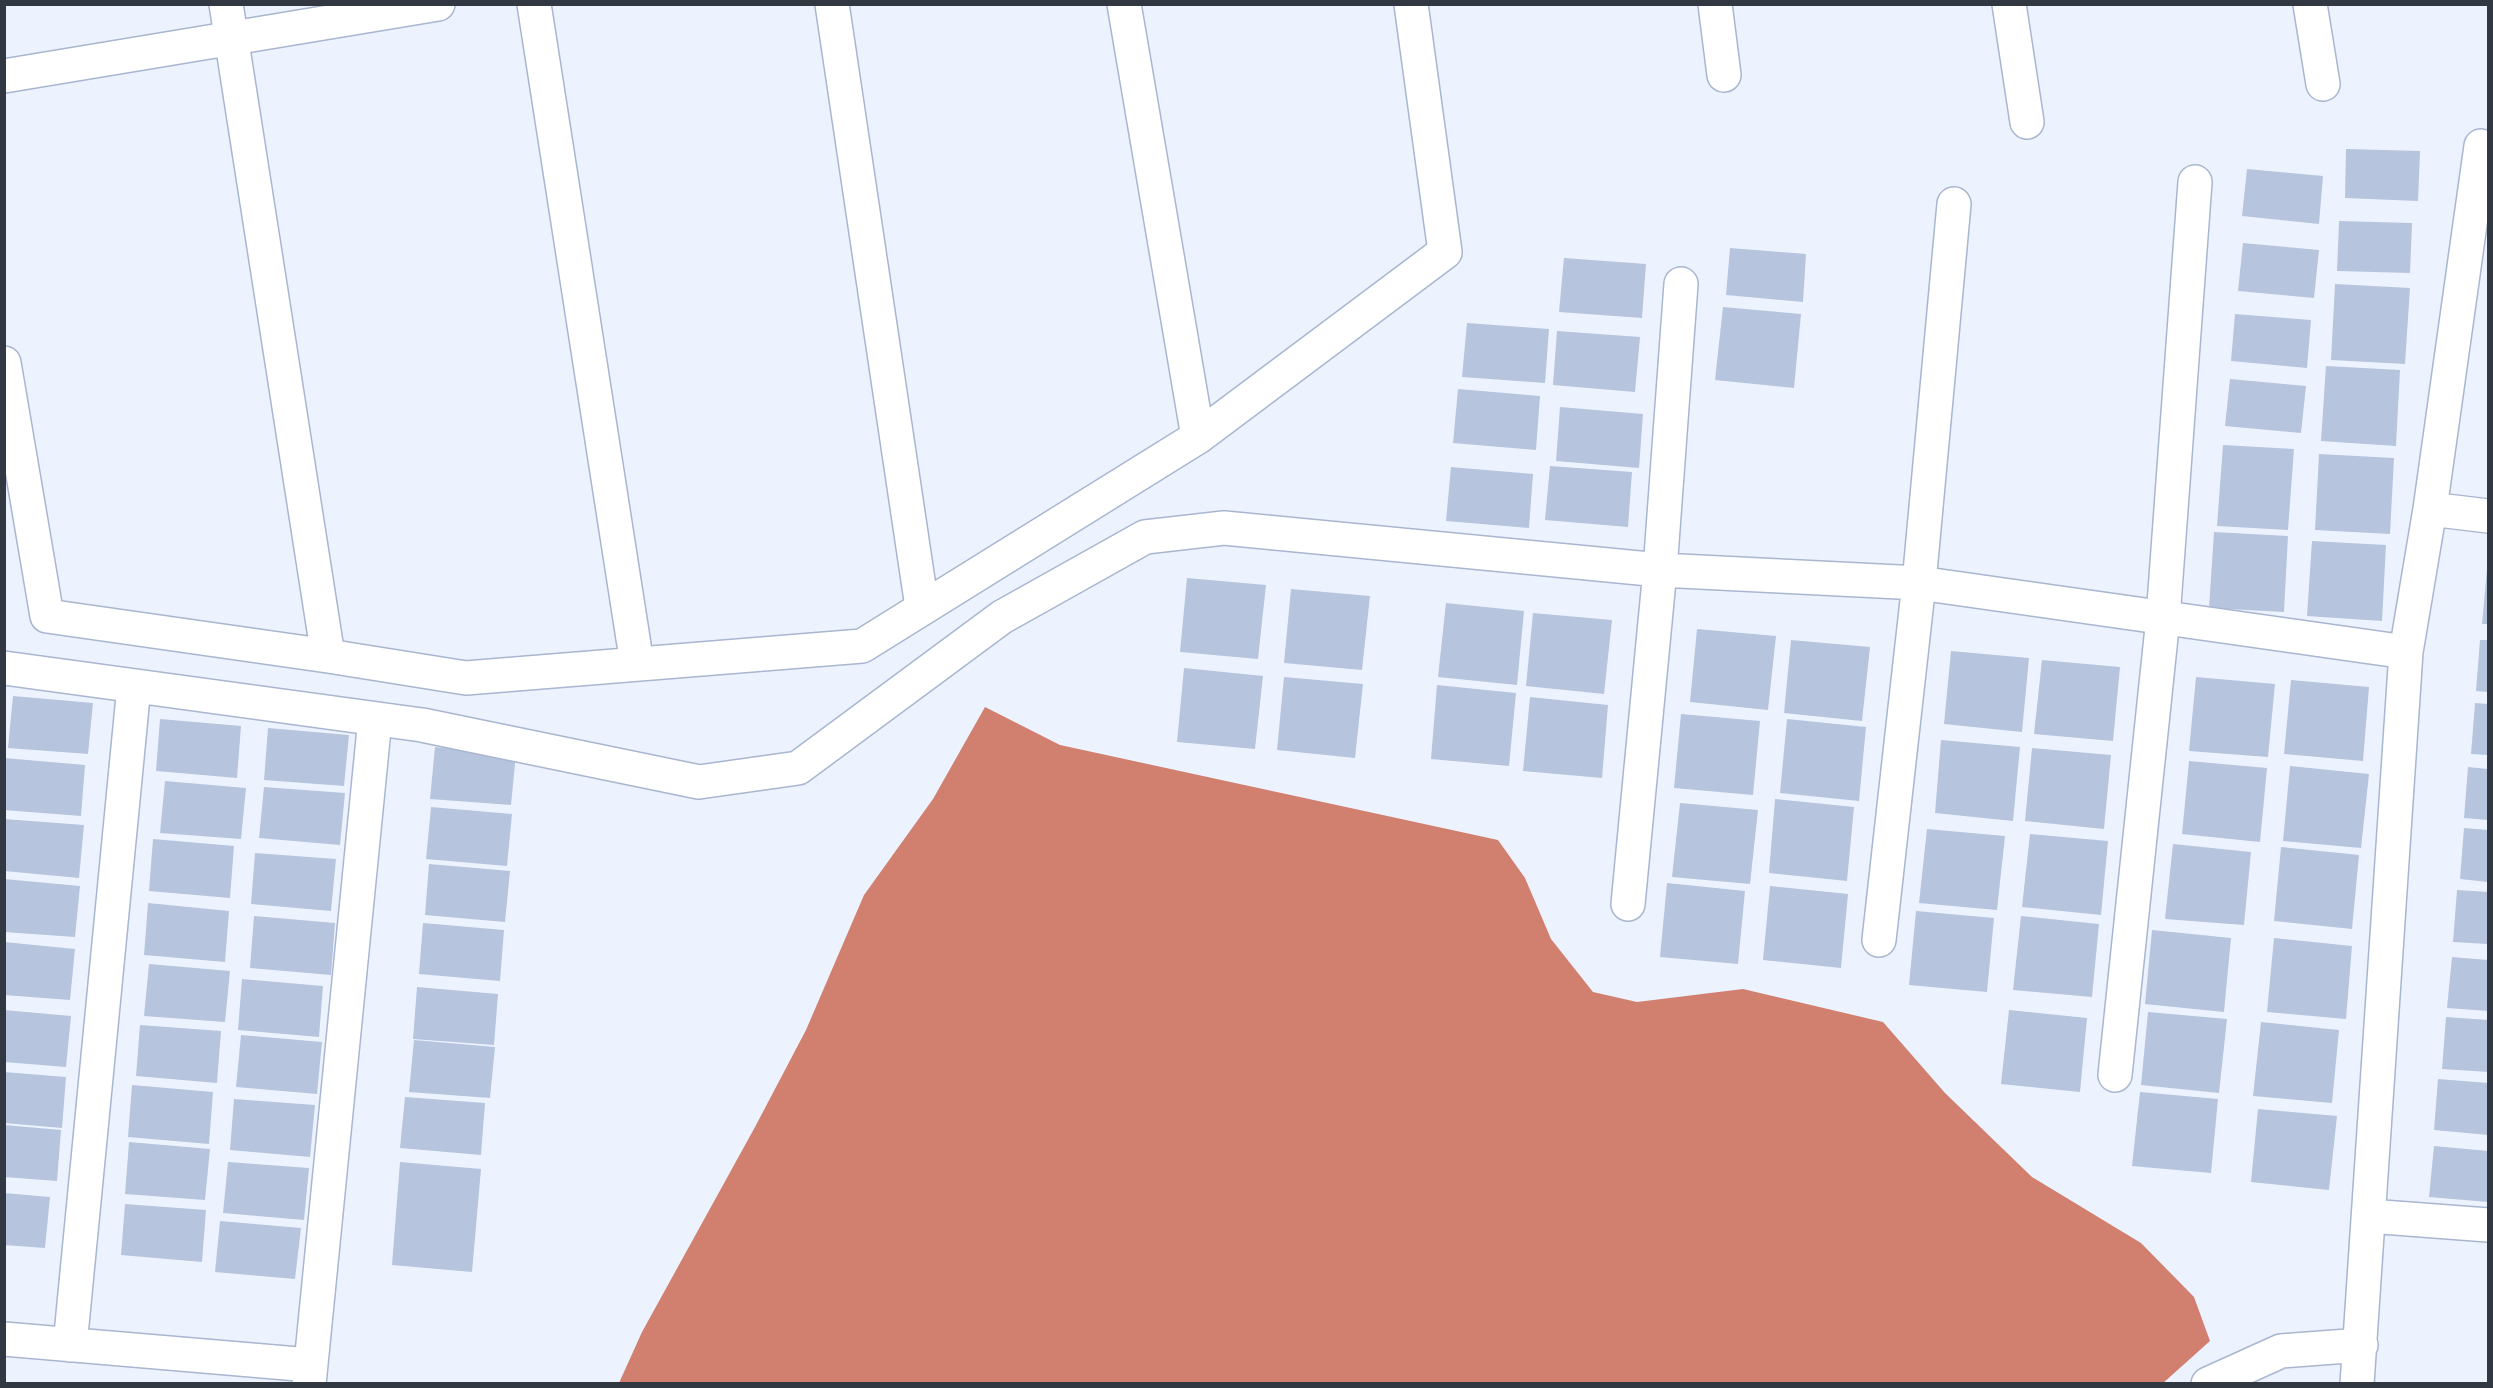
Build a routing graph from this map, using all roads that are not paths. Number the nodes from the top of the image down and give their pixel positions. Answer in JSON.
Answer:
{"nodes":[{"id":1,"x":226,"y":4,"type":"edge"},
{"id":2,"x":438,"y":4,"type":"edge"},
{"id":3,"x":534,"y":4,"type":"edge"},
{"id":4,"x":832,"y":4,"type":"edge"},
{"id":5,"x":1124,"y":4,"type":"edge"},
{"id":6,"x":1412,"y":4,"type":"edge"},
{"id":7,"x":1715,"y":4,"type":"edge"},
{"id":8,"x":2009,"y":4,"type":"edge"},
{"id":9,"x":2310,"y":4,"type":"edge"},
{"id":10,"x":231,"y":38,"type":"junction"},
{"id":11,"x":1724,"y":75,"type":"dead end"},
{"id":12,"x":4,"y":76,"type":"edge"},
{"id":13,"x":2323,"y":84,"type":"dead end"},
{"id":14,"x":2027,"y":122,"type":"dead end"},
{"id":15,"x":2481,"y":146,"type":"dead end"},
{"id":16,"x":2195,"y":182,"type":"dead end"},
{"id":17,"x":1954,"y":204,"type":"dead end"},
{"id":18,"x":1681,"y":284,"type":"dead end"},
{"id":19,"x":4,"y":363,"type":"edge"},
{"id":20,"x":1198,"y":437,"type":"junction"},
{"id":21,"x":2430,"y":509,"type":"junction"},
{"id":22,"x":2488,"y":516,"type":"edge"},
{"id":23,"x":1660,"y":570,"type":"junction"},
{"id":24,"x":1919,"y":583,"type":"junction"},
{"id":25,"x":922,"y":606,"type":"junction"},
{"id":26,"x":2163,"y":618,"type":"junction"},
{"id":27,"x":2406,"y":652,"type":"junction"},
{"id":28,"x":328,"y":656,"type":"junction"},
{"id":29,"x":637,"y":664,"type":"junction"},
{"id":30,"x":4,"y":668,"type":"edge"},
{"id":31,"x":134,"y":686,"type":"junction"},
{"id":32,"x":375,"y":719,"type":"junction"},
{"id":33,"x":1628,"y":904,"type":"dead end"},
{"id":34,"x":1879,"y":940,"type":"dead end"},
{"id":35,"x":2115,"y":1075,"type":"dead end"},
{"id":36,"x":2369,"y":1216,"type":"junction"},
{"id":37,"x":2488,"y":1225,"type":"edge"},
{"id":38,"x":4,"y":1339,"type":"edge"},
{"id":39,"x":70,"y":1345,"type":"junction"},
{"id":40,"x":2361,"y":1345,"type":"junction"},
{"id":41,"x":309,"y":1374,"type":"edge"},
{"id":42,"x":2208,"y":1383,"type":"edge"},
{"id":43,"x":2357,"y":1383,"type":"edge"}],
"edges":[{"from":1,"to":10,"type":"street"},
{"from":2,"to":10,"type":"street"},
{"from":3,"to":29,"type":"street"},
{"from":4,"to":25,"type":"street"},
{"from":5,"to":20,"type":"street"},
{"from":6,"to":20,"type":"street"},
{"from":7,"to":11,"type":"street"},
{"from":8,"to":14,"type":"street"},
{"from":9,"to":13,"type":"street"},
{"from":10,"to":12,"type":"street"},
{"from":10,"to":28,"type":"street"},
{"from":15,"to":21,"type":"street"},
{"from":16,"to":26,"type":"street"},
{"from":17,"to":24,"type":"street"},
{"from":18,"to":23,"type":"street"},
{"from":19,"to":28,"type":"street"},
{"from":20,"to":25,"type":"street"},
{"from":21,"to":22,"type":"street"},
{"from":21,"to":27,"type":"street"},
{"from":23,"to":24,"type":"street"},
{"from":23,"to":32,"type":"street"},
{"from":23,"to":33,"type":"street"},
{"from":24,"to":26,"type":"street"},
{"from":24,"to":34,"type":"street"},
{"from":25,"to":29,"type":"street"},
{"from":26,"to":27,"type":"street"},
{"from":26,"to":35,"type":"street"},
{"from":27,"to":36,"type":"street"},
{"from":28,"to":29,"type":"street"},
{"from":30,"to":31,"type":"street"},
{"from":31,"to":32,"type":"street"},
{"from":31,"to":39,"type":"street"},
{"from":32,"to":41,"type":"street"},
{"from":36,"to":37,"type":"street"},
{"from":36,"to":40,"type":"street"},
{"from":38,"to":39,"type":"street"},
{"from":39,"to":41,"type":"street"},
{"from":40,"to":42,"type":"street"},
{"from":40,"to":43,"type":"street"}]}
